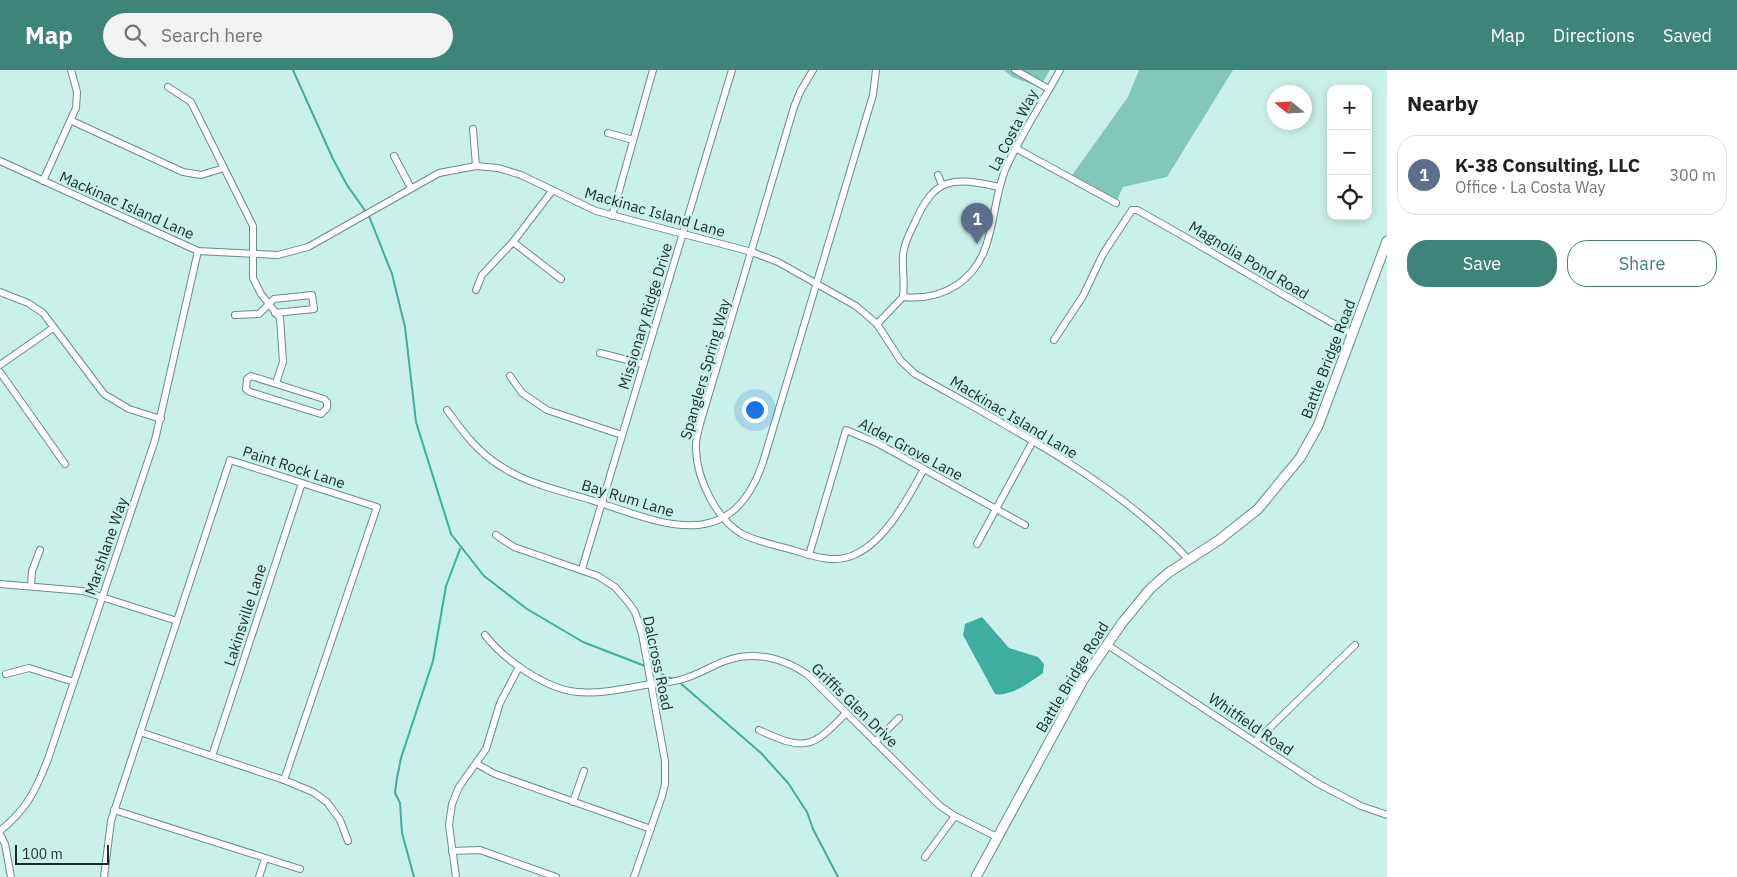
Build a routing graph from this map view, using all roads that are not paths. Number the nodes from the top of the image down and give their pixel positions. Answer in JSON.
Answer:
{"nodes":[{"id":1,"x":71,"y":70,"type":"edge"},
{"id":2,"x":653,"y":70,"type":"edge"},
{"id":3,"x":732,"y":70,"type":"edge"},
{"id":4,"x":813,"y":70,"type":"edge"},
{"id":5,"x":876,"y":70,"type":"edge"},
{"id":6,"x":1015,"y":70,"type":"edge"},
{"id":7,"x":1060,"y":70,"type":"edge"},
{"id":8,"x":168,"y":87,"type":"dead end"},
{"id":9,"x":1049,"y":89,"type":"junction"},
{"id":10,"x":72,"y":121,"type":"junction"},
{"id":11,"x":474,"y":129,"type":"dead end"},
{"id":12,"x":608,"y":133,"type":"dead end"},
{"id":13,"x":633,"y":140,"type":"junction"},
{"id":14,"x":1017,"y":149,"type":"junction"},
{"id":15,"x":394,"y":156,"type":"dead end"},
{"id":16,"x":0,"y":161,"type":"edge"},
{"id":17,"x":476,"y":166,"type":"junction"},
{"id":18,"x":224,"y":168,"type":"junction"},
{"id":19,"x":938,"y":175,"type":"dead end"},
{"id":20,"x":43,"y":181,"type":"junction"},
{"id":21,"x":942,"y":185,"type":"junction"},
{"id":22,"x":999,"y":187,"type":"junction"},
{"id":23,"x":411,"y":188,"type":"junction"},
{"id":24,"x":552,"y":191,"type":"junction"},
{"id":25,"x":1116,"y":203,"type":"dead end"},
{"id":26,"x":612,"y":216,"type":"junction"},
{"id":27,"x":682,"y":234,"type":"junction"},
{"id":28,"x":1387,"y":241,"type":"edge"},
{"id":29,"x":513,"y":242,"type":"junction"},
{"id":30,"x":198,"y":251,"type":"junction"},
{"id":31,"x":752,"y":252,"type":"junction"},
{"id":32,"x":253,"y":255,"type":"junction"},
{"id":33,"x":561,"y":279,"type":"dead end"},
{"id":34,"x":816,"y":283,"type":"junction"},
{"id":35,"x":476,"y":290,"type":"dead end"},
{"id":36,"x":0,"y":292,"type":"edge"},
{"id":37,"x":903,"y":297,"type":"junction"},
{"id":38,"x":268,"y":305,"type":"junction"},
{"id":39,"x":274,"y":313,"type":"junction"},
{"id":40,"x":235,"y":315,"type":"dead end"},
{"id":41,"x":876,"y":324,"type":"junction"},
{"id":42,"x":53,"y":328,"type":"junction"},
{"id":43,"x":1352,"y":334,"type":"junction"},
{"id":44,"x":1054,"y":340,"type":"dead end"},
{"id":45,"x":600,"y":353,"type":"dead end"},
{"id":46,"x":643,"y":364,"type":"junction"},
{"id":47,"x":0,"y":365,"type":"edge"},
{"id":48,"x":0,"y":372,"type":"edge"},
{"id":49,"x":510,"y":376,"type":"dead end"},
{"id":50,"x":276,"y":383,"type":"junction"},
{"id":51,"x":447,"y":410,"type":"dead end"},
{"id":52,"x":160,"y":419,"type":"junction"},
{"id":53,"x":622,"y":435,"type":"junction"},
{"id":54,"x":1033,"y":442,"type":"junction"},
{"id":55,"x":66,"y":464,"type":"dead end"},
{"id":56,"x":924,"y":469,"type":"junction"},
{"id":57,"x":302,"y":483,"type":"junction"},
{"id":58,"x":603,"y":504,"type":"junction"},
{"id":59,"x":996,"y":509,"type":"junction"},
{"id":60,"x":723,"y":516,"type":"junction"},
{"id":61,"x":1025,"y":525,"type":"dead end"},
{"id":62,"x":496,"y":535,"type":"dead end"},
{"id":63,"x":978,"y":544,"type":"dead end"},
{"id":64,"x":40,"y":550,"type":"dead end"},
{"id":65,"x":810,"y":555,"type":"junction"},
{"id":66,"x":1188,"y":559,"type":"junction"},
{"id":67,"x":582,"y":569,"type":"junction"},
{"id":68,"x":0,"y":584,"type":"edge"},
{"id":69,"x":31,"y":586,"type":"junction"},
{"id":70,"x":102,"y":596,"type":"junction"},
{"id":71,"x":177,"y":621,"type":"junction"},
{"id":72,"x":485,"y":635,"type":"dead end"},
{"id":73,"x":1106,"y":644,"type":"junction"},
{"id":74,"x":1355,"y":645,"type":"dead end"},
{"id":75,"x":519,"y":667,"type":"junction"},
{"id":76,"x":6,"y":674,"type":"dead end"},
{"id":77,"x":74,"y":682,"type":"junction"},
{"id":78,"x":652,"y":684,"type":"junction"},
{"id":79,"x":846,"y":713,"type":"junction"},
{"id":80,"x":899,"y":718,"type":"dead end"},
{"id":81,"x":759,"y":730,"type":"dead end"},
{"id":82,"x":140,"y":732,"type":"junction"},
{"id":83,"x":875,"y":742,"type":"junction"},
{"id":84,"x":1255,"y":742,"type":"junction"},
{"id":85,"x":212,"y":756,"type":"junction"},
{"id":86,"x":477,"y":764,"type":"junction"},
{"id":87,"x":584,"y":771,"type":"dead end"},
{"id":88,"x":284,"y":780,"type":"junction"},
{"id":89,"x":573,"y":802,"type":"junction"},
{"id":90,"x":114,"y":810,"type":"junction"},
{"id":91,"x":955,"y":816,"type":"junction"},
{"id":92,"x":1387,"y":816,"type":"edge"},
{"id":93,"x":650,"y":830,"type":"junction"},
{"id":94,"x":0,"y":833,"type":"edge"},
{"id":95,"x":997,"y":837,"type":"junction"},
{"id":96,"x":348,"y":841,"type":"dead end"},
{"id":97,"x":452,"y":851,"type":"junction"},
{"id":98,"x":925,"y":857,"type":"dead end"},
{"id":99,"x":265,"y":858,"type":"junction"},
{"id":100,"x":300,"y":869,"type":"dead end"},
{"id":101,"x":11,"y":877,"type":"edge"},
{"id":102,"x":104,"y":877,"type":"edge"},
{"id":103,"x":259,"y":877,"type":"edge"},
{"id":104,"x":456,"y":877,"type":"edge"},
{"id":105,"x":556,"y":877,"type":"edge"},
{"id":106,"x":634,"y":877,"type":"edge"},
{"id":107,"x":976,"y":877,"type":"edge"}],
"edges":[{"from":1,"to":10,"type":"street"},
{"from":2,"to":13,"type":"street"},
{"from":3,"to":27,"type":"street","name":"Missionary Ridge Drive"},
{"from":4,"to":31,"type":"street","name":"Spanglers Spring Way"},
{"from":5,"to":34,"type":"street","name":"Bay Rum Lane"},
{"from":6,"to":9,"type":"street"},
{"from":7,"to":9,"type":"street","name":"La Costa Way"},
{"from":8,"to":18,"type":"street"},
{"from":9,"to":14,"type":"street","name":"La Costa Way"},
{"from":10,"to":18,"type":"street"},
{"from":10,"to":20,"type":"street"},
{"from":11,"to":17,"type":"street"},
{"from":12,"to":13,"type":"street"},
{"from":13,"to":26,"type":"street"},
{"from":14,"to":22,"type":"street","name":"La Costa Way"},
{"from":14,"to":25,"type":"street"},
{"from":15,"to":23,"type":"street"},
{"from":16,"to":20,"type":"street","name":"Mackinac Island Lane"},
{"from":17,"to":23,"type":"street","name":"Mackinac Island Lane"},
{"from":17,"to":24,"type":"street","name":"Mackinac Island Lane"},
{"from":18,"to":32,"type":"street"},
{"from":19,"to":21,"type":"street"},
{"from":20,"to":30,"type":"street","name":"Mackinac Island Lane"},
{"from":21,"to":22,"type":"street"},
{"from":21,"to":37,"type":"street"},
{"from":22,"to":37,"type":"street","name":"La Costa Way"},
{"from":23,"to":32,"type":"street","name":"Mackinac Island Lane"},
{"from":24,"to":26,"type":"street","name":"Mackinac Island Lane"},
{"from":24,"to":29,"type":"street"},
{"from":26,"to":27,"type":"street","name":"Mackinac Island Lane"},
{"from":27,"to":31,"type":"street","name":"Mackinac Island Lane"},
{"from":27,"to":46,"type":"street","name":"Missionary Ridge Drive"},
{"from":28,"to":43,"type":"street","name":"Battle Bridge Road"},
{"from":29,"to":33,"type":"street"},
{"from":29,"to":35,"type":"street"},
{"from":30,"to":32,"type":"street","name":"Mackinac Island Lane"},
{"from":30,"to":52,"type":"street","name":"Marshlane Way"},
{"from":31,"to":34,"type":"street","name":"Mackinac Island Lane"},
{"from":31,"to":60,"type":"street","name":"Spanglers Spring Way"},
{"from":32,"to":38,"type":"street"},
{"from":34,"to":41,"type":"street","name":"Mackinac Island Lane"},
{"from":34,"to":60,"type":"street","name":"Bay Rum Lane"},
{"from":36,"to":42,"type":"street"},
{"from":37,"to":41,"type":"street"},
{"from":38,"to":39,"type":"street"},
{"from":38,"to":39,"type":"street"},
{"from":38,"to":40,"type":"street"},
{"from":39,"to":50,"type":"street"},
{"from":41,"to":54,"type":"street","name":"Mackinac Island Lane"},
{"from":42,"to":47,"type":"street"},
{"from":42,"to":52,"type":"street"},
{"from":43,"to":44,"type":"street","name":"Magnolia Pond Road"},
{"from":43,"to":66,"type":"street","name":"Battle Bridge Road"},
{"from":45,"to":46,"type":"street"},
{"from":46,"to":53,"type":"street","name":"Missionary Ridge Drive"},
{"from":48,"to":55,"type":"street"},
{"from":49,"to":53,"type":"street"},
{"from":50,"to":50,"type":"street"},
{"from":51,"to":58,"type":"street","name":"Bay Rum Lane"},
{"from":52,"to":70,"type":"street","name":"Marshlane Way"},
{"from":53,"to":58,"type":"street","name":"Missionary Ridge Drive"},
{"from":54,"to":59,"type":"street"},
{"from":54,"to":66,"type":"street","name":"Mackinac Island Lane"},
{"from":56,"to":59,"type":"street","name":"Alder Grove Lane"},
{"from":56,"to":65,"type":"street","name":"Spanglers Spring Way"},
{"from":56,"to":65,"type":"street","name":"Alder Grove Lane"},
{"from":57,"to":71,"type":"street","name":"Paint Rock Lane"},
{"from":57,"to":85,"type":"street","name":"Lakinsville Lane"},
{"from":57,"to":88,"type":"street","name":"Paint Rock Lane"},
{"from":58,"to":60,"type":"street","name":"Bay Rum Lane"},
{"from":58,"to":67,"type":"street","name":"Missionary Ridge Drive"},
{"from":59,"to":61,"type":"street","name":"Alder Grove Lane"},
{"from":59,"to":63,"type":"street"},
{"from":60,"to":65,"type":"street","name":"Spanglers Spring Way"},
{"from":62,"to":67,"type":"street","name":"Dalcross Road"},
{"from":64,"to":69,"type":"street"},
{"from":66,"to":73,"type":"street","name":"Battle Bridge Road"},
{"from":67,"to":78,"type":"street","name":"Dalcross Road"},
{"from":68,"to":69,"type":"street"},
{"from":69,"to":70,"type":"street"},
{"from":70,"to":71,"type":"street"},
{"from":70,"to":77,"type":"street","name":"Marshlane Way"},
{"from":71,"to":82,"type":"street","name":"Paint Rock Lane"},
{"from":72,"to":75,"type":"street","name":"Griffis Glen Drive"},
{"from":73,"to":84,"type":"street","name":"Whitfield Road"},
{"from":73,"to":95,"type":"street","name":"Battle Bridge Road"},
{"from":74,"to":84,"type":"street"},
{"from":75,"to":78,"type":"street","name":"Griffis Glen Drive"},
{"from":75,"to":86,"type":"street"},
{"from":76,"to":77,"type":"street"},
{"from":77,"to":94,"type":"street","name":"Marshlane Way"},
{"from":78,"to":79,"type":"street","name":"Griffis Glen Drive"},
{"from":78,"to":93,"type":"street","name":"Dalcross Road"},
{"from":79,"to":81,"type":"street"},
{"from":79,"to":83,"type":"street","name":"Griffis Glen Drive"},
{"from":80,"to":83,"type":"street"},
{"from":82,"to":85,"type":"street"},
{"from":82,"to":90,"type":"street","name":"Paint Rock Lane"},
{"from":83,"to":91,"type":"street","name":"Griffis Glen Drive"},
{"from":84,"to":92,"type":"street","name":"Whitfield Road"},
{"from":85,"to":88,"type":"street"},
{"from":86,"to":89,"type":"street"},
{"from":86,"to":97,"type":"street"},
{"from":87,"to":89,"type":"street"},
{"from":88,"to":96,"type":"street"},
{"from":89,"to":93,"type":"street"},
{"from":90,"to":99,"type":"street"},
{"from":90,"to":102,"type":"street","name":"Paint Rock Lane"},
{"from":91,"to":95,"type":"street","name":"Griffis Glen Drive"},
{"from":91,"to":98,"type":"street"},
{"from":93,"to":106,"type":"street","name":"Dalcross Road"},
{"from":94,"to":101,"type":"street"},
{"from":95,"to":107,"type":"street","name":"Battle Bridge Road"},
{"from":97,"to":104,"type":"street"},
{"from":97,"to":105,"type":"street"},
{"from":99,"to":100,"type":"street"},
{"from":99,"to":103,"type":"street"}]}
